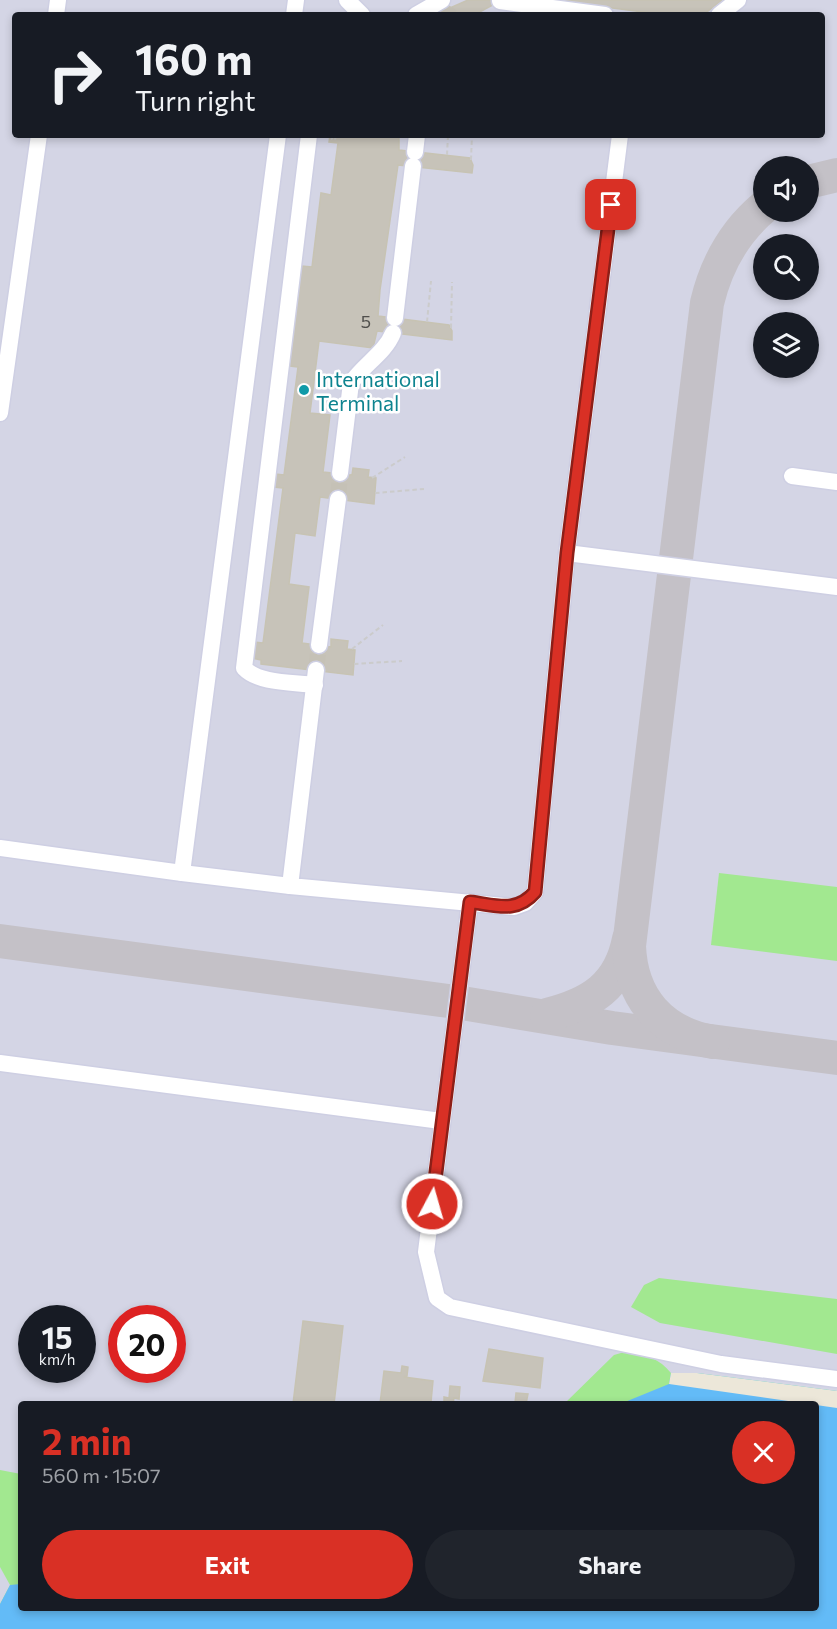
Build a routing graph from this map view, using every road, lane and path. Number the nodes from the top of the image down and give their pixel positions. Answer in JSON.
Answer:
{"nodes":[{"id":1,"x":347,"y":0,"type":"edge"},
{"id":2,"x":738,"y":0,"type":"edge"},
{"id":3,"x":500,"y":1,"type":"edge"},
{"id":4,"x":449,"y":2,"type":"edge"},
{"id":5,"x":359,"y":12,"type":"edge"},
{"id":6,"x":424,"y":12,"type":"edge"},
{"id":7,"x":583,"y":12,"type":"edge"},
{"id":8,"x":722,"y":12,"type":"edge"},
{"id":9,"x":39,"y":138,"type":"edge"},
{"id":10,"x":279,"y":138,"type":"edge"},
{"id":11,"x":309,"y":138,"type":"edge"},
{"id":12,"x":448,"y":138,"type":"edge"},
{"id":13,"x":472,"y":138,"type":"edge"},
{"id":14,"x":620,"y":138,"type":"edge"},
{"id":15,"x":415,"y":151,"type":"edge"},
{"id":16,"x":447,"y":155,"type":"dead end"},
{"id":17,"x":471,"y":160,"type":"dead end"},
{"id":18,"x":431,"y":281,"type":"dead end"},
{"id":19,"x":452,"y":282,"type":"dead end"},
{"id":20,"x":427,"y":322,"type":"dead end"},
{"id":21,"x":451,"y":328,"type":"dead end"},
{"id":22,"x":0,"y":413,"type":"edge"},
{"id":23,"x":405,"y":457,"type":"dead end"},
{"id":24,"x":340,"y":473,"type":"tunnel mouth"},
{"id":25,"x":792,"y":476,"type":"dead end"},
{"id":26,"x":372,"y":478,"type":"dead end"},
{"id":27,"x":837,"y":482,"type":"edge"},
{"id":28,"x":424,"y":489,"type":"dead end"},
{"id":29,"x":375,"y":493,"type":"dead end"},
{"id":30,"x":338,"y":499,"type":"tunnel mouth"},
{"id":31,"x":567,"y":553,"type":"junction"},
{"id":32,"x":837,"y":587,"type":"edge"},
{"id":33,"x":383,"y":625,"type":"dead end"},
{"id":34,"x":320,"y":645,"type":"tunnel mouth"},
{"id":35,"x":352,"y":649,"type":"dead end"},
{"id":36,"x":402,"y":661,"type":"dead end"},
{"id":37,"x":354,"y":664,"type":"dead end"},
{"id":38,"x":0,"y":848,"type":"edge"},
{"id":39,"x":182,"y":873,"type":"junction"},
{"id":40,"x":290,"y":886,"type":"junction"},
{"id":41,"x":470,"y":902,"type":"junction"},
{"id":42,"x":0,"y":1062,"type":"edge"},
{"id":43,"x":441,"y":1122,"type":"junction"},
{"id":44,"x":837,"y":1379,"type":"edge"}],
"edges":[{"from":1,"to":5,"type":"lane"},
{"from":2,"to":8,"type":"lane"},
{"from":3,"to":7,"type":"lane"},
{"from":4,"to":6,"type":"lane"},
{"from":9,"to":22,"type":"lane"},
{"from":10,"to":39,"type":"lane"},
{"from":11,"to":40,"type":"lane"},
{"from":12,"to":16,"type":"path"},
{"from":13,"to":17,"type":"path"},
{"from":14,"to":31,"type":"lane"},
{"from":15,"to":24,"type":"lane"},
{"from":18,"to":20,"type":"path"},
{"from":19,"to":21,"type":"path"},
{"from":23,"to":26,"type":"path"},
{"from":25,"to":27,"type":"lane"},
{"from":28,"to":29,"type":"path"},
{"from":30,"to":34,"type":"lane"},
{"from":31,"to":32,"type":"lane"},
{"from":31,"to":41,"type":"lane"},
{"from":33,"to":35,"type":"path"},
{"from":36,"to":37,"type":"path"},
{"from":38,"to":39,"type":"lane"},
{"from":39,"to":40,"type":"lane"},
{"from":40,"to":41,"type":"lane"},
{"from":41,"to":43,"type":"lane"},
{"from":42,"to":43,"type":"lane"},
{"from":43,"to":44,"type":"lane"}]}
